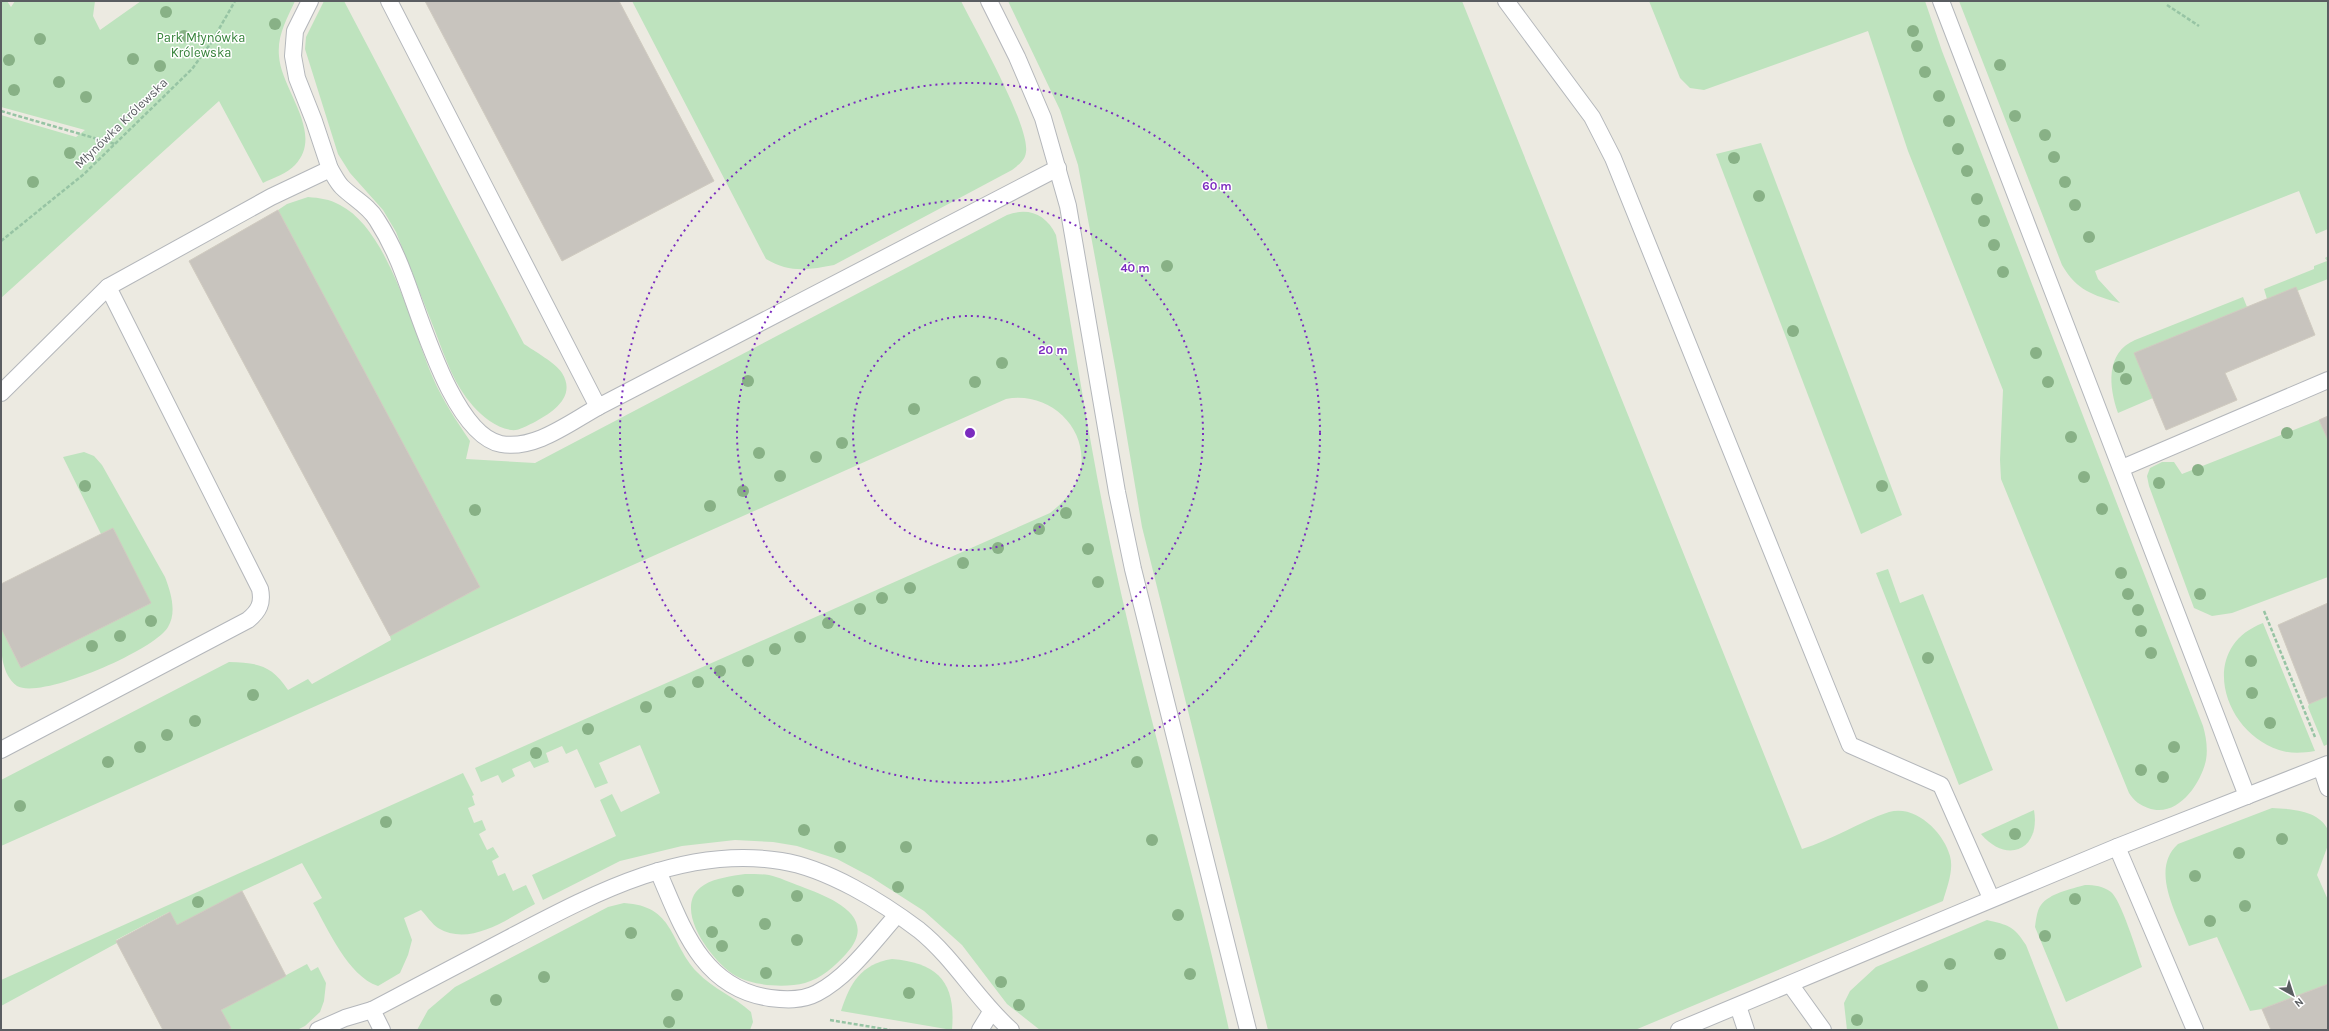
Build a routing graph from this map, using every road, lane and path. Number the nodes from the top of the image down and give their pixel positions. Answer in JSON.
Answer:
{"nodes":[{"id":1,"x":235,"y":1,"type":"edge"},
{"id":2,"x":310,"y":1,"type":"edge"},
{"id":3,"x":389,"y":1,"type":"edge"},
{"id":4,"x":988,"y":1,"type":"edge"},
{"id":5,"x":1506,"y":1,"type":"edge"},
{"id":6,"x":1941,"y":1,"type":"edge"},
{"id":7,"x":2167,"y":5,"type":"dead end"},
{"id":8,"x":2199,"y":26,"type":"dead end"},
{"id":9,"x":1,"y":111,"type":"edge"},
{"id":10,"x":115,"y":144,"type":"junction"},
{"id":11,"x":1058,"y":168,"type":"junction"},
{"id":12,"x":330,"y":169,"type":"junction"},
{"id":13,"x":1,"y":241,"type":"edge"},
{"id":14,"x":108,"y":287,"type":"junction"},
{"id":15,"x":2328,"y":380,"type":"edge"},
{"id":16,"x":1,"y":393,"type":"edge"},
{"id":17,"x":598,"y":407,"type":"junction"},
{"id":18,"x":2122,"y":468,"type":"junction"},
{"id":19,"x":2264,"y":611,"type":"dead end"},
{"id":20,"x":1,"y":750,"type":"edge"},
{"id":21,"x":2324,"y":765,"type":"edge"},
{"id":22,"x":2328,"y":788,"type":"edge"},
{"id":23,"x":2247,"y":796,"type":"junction"},
{"id":24,"x":2117,"y":847,"type":"junction"},
{"id":25,"x":658,"y":871,"type":"junction"},
{"id":26,"x":1991,"y":898,"type":"junction"},
{"id":27,"x":897,"y":915,"type":"junction"},
{"id":28,"x":1790,"y":984,"type":"junction"},
{"id":29,"x":1738,"y":1006,"type":"junction"},
{"id":30,"x":372,"y":1010,"type":"junction"},
{"id":31,"x":991,"y":1012,"type":"junction"},
{"id":32,"x":828,"y":1020,"type":"dead end"},
{"id":33,"x":318,"y":1030,"type":"edge"},
{"id":34,"x":382,"y":1030,"type":"edge"},
{"id":35,"x":890,"y":1030,"type":"edge"},
{"id":36,"x":980,"y":1030,"type":"edge"},
{"id":37,"x":1011,"y":1030,"type":"edge"},
{"id":38,"x":1248,"y":1030,"type":"edge"},
{"id":39,"x":1679,"y":1030,"type":"edge"},
{"id":40,"x":1746,"y":1030,"type":"edge"},
{"id":41,"x":1824,"y":1030,"type":"edge"},
{"id":42,"x":2195,"y":1030,"type":"edge"}],
"edges":[{"from":1,"to":10,"type":"path","name":"Młynówka Królewska"},
{"from":2,"to":12,"type":"lane"},
{"from":3,"to":17,"type":"lane"},
{"from":4,"to":11,"type":"lane"},
{"from":5,"to":26,"type":"lane"},
{"from":6,"to":18,"type":"lane"},
{"from":7,"to":8,"type":"path"},
{"from":9,"to":10,"type":"path"},
{"from":10,"to":13,"type":"path","name":"Młynówka Królewska"},
{"from":11,"to":17,"type":"lane"},
{"from":11,"to":38,"type":"lane"},
{"from":12,"to":14,"type":"lane"},
{"from":12,"to":17,"type":"lane"},
{"from":14,"to":16,"type":"lane"},
{"from":14,"to":20,"type":"lane"},
{"from":15,"to":18,"type":"lane"},
{"from":18,"to":23,"type":"lane"},
{"from":19,"to":21,"type":"path"},
{"from":21,"to":22,"type":"lane"},
{"from":21,"to":23,"type":"lane"},
{"from":23,"to":24,"type":"lane"},
{"from":24,"to":26,"type":"lane"},
{"from":24,"to":42,"type":"lane"},
{"from":25,"to":27,"type":"lane"},
{"from":25,"to":27,"type":"lane"},
{"from":25,"to":30,"type":"lane"},
{"from":26,"to":28,"type":"lane"},
{"from":27,"to":31,"type":"lane"},
{"from":28,"to":29,"type":"lane"},
{"from":28,"to":41,"type":"lane"},
{"from":29,"to":39,"type":"lane"},
{"from":29,"to":40,"type":"lane"},
{"from":30,"to":33,"type":"lane"},
{"from":30,"to":34,"type":"lane"},
{"from":31,"to":36,"type":"lane"},
{"from":31,"to":37,"type":"lane"},
{"from":32,"to":35,"type":"path"}]}
